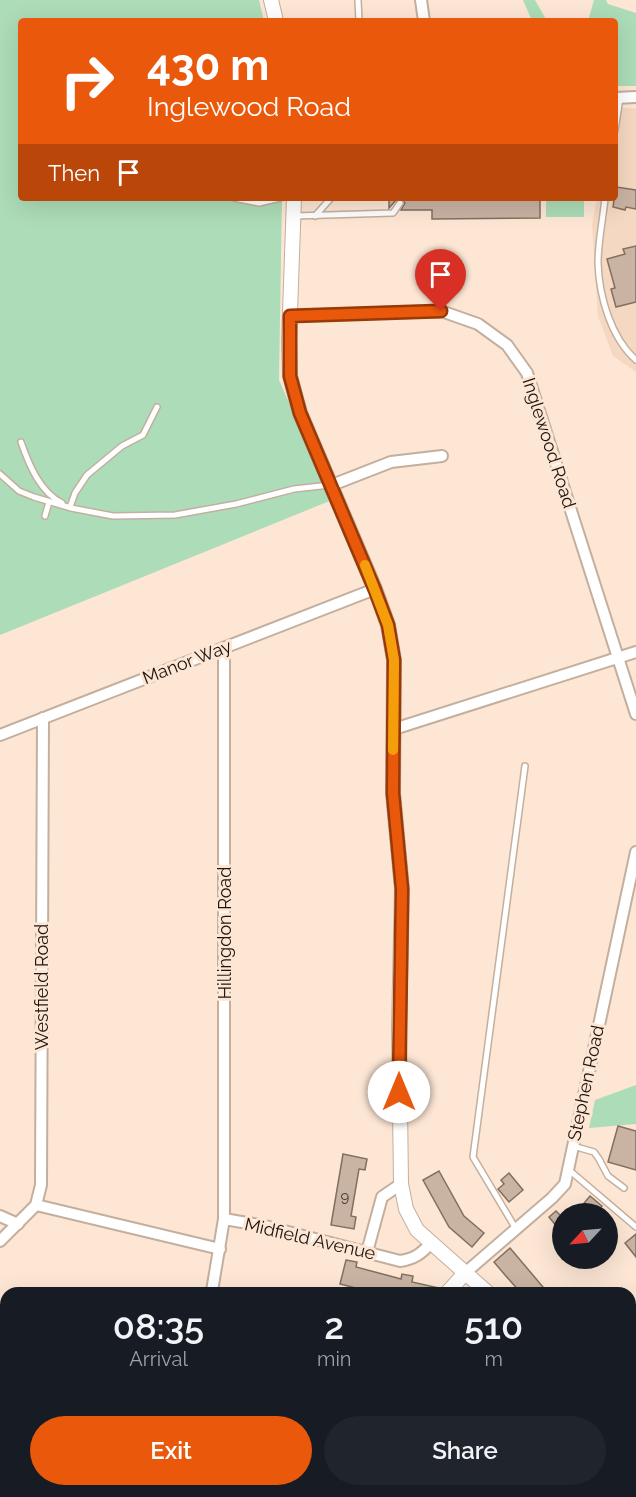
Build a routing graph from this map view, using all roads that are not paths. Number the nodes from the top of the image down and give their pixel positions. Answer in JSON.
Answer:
{"nodes":[{"id":1,"x":271,"y":0,"type":"edge"},
{"id":2,"x":358,"y":0,"type":"edge"},
{"id":3,"x":421,"y":0,"type":"edge"},
{"id":4,"x":275,"y":18,"type":"edge"},
{"id":5,"x":359,"y":18,"type":"edge"},
{"id":6,"x":424,"y":18,"type":"edge"},
{"id":7,"x":636,"y":97,"type":"edge"},
{"id":8,"x":618,"y":98,"type":"edge"},
{"id":9,"x":249,"y":201,"type":"edge"},
{"id":10,"x":267,"y":201,"type":"edge"},
{"id":11,"x":294,"y":201,"type":"edge"},
{"id":12,"x":328,"y":201,"type":"edge"},
{"id":13,"x":605,"y":201,"type":"edge"},
{"id":14,"x":400,"y":203,"type":"dead end"},
{"id":15,"x":292,"y":216,"type":"junction"},
{"id":16,"x":315,"y":216,"type":"junction"},
{"id":17,"x":290,"y":316,"type":"junction"},
{"id":18,"x":636,"y":360,"type":"edge"},
{"id":19,"x":158,"y":406,"type":"dead end"},
{"id":20,"x":21,"y":442,"type":"dead end"},
{"id":21,"x":442,"y":456,"type":"dead end"},
{"id":22,"x":0,"y":474,"type":"edge"},
{"id":23,"x":332,"y":484,"type":"junction"},
{"id":24,"x":49,"y":502,"type":"junction"},
{"id":25,"x":71,"y":508,"type":"junction"},
{"id":26,"x":45,"y":516,"type":"dead end"},
{"id":27,"x":375,"y":590,"type":"junction"},
{"id":28,"x":224,"y":648,"type":"junction"},
{"id":29,"x":636,"y":652,"type":"edge"},
{"id":30,"x":618,"y":658,"type":"junction"},
{"id":31,"x":636,"y":714,"type":"edge"},
{"id":32,"x":43,"y":718,"type":"junction"},
{"id":33,"x":394,"y":729,"type":"junction"},
{"id":34,"x":0,"y":735,"type":"edge"},
{"id":35,"x":525,"y":766,"type":"dead end"},
{"id":36,"x":636,"y":852,"type":"edge"},
{"id":37,"x":573,"y":1146,"type":"junction"},
{"id":38,"x":569,"y":1170,"type":"junction"},
{"id":39,"x":401,"y":1184,"type":"junction"},
{"id":40,"x":624,"y":1188,"type":"dead end"},
{"id":41,"x":36,"y":1205,"type":"junction"},
{"id":42,"x":0,"y":1216,"type":"edge"},
{"id":43,"x":224,"y":1219,"type":"junction"},
{"id":44,"x":18,"y":1224,"type":"junction"},
{"id":45,"x":636,"y":1227,"type":"edge"},
{"id":46,"x":516,"y":1229,"type":"junction"},
{"id":47,"x":0,"y":1241,"type":"edge"},
{"id":48,"x":430,"y":1244,"type":"junction"},
{"id":49,"x":220,"y":1249,"type":"junction"},
{"id":50,"x":367,"y":1251,"type":"junction"},
{"id":51,"x":465,"y":1273,"type":"junction"},
{"id":52,"x":213,"y":1287,"type":"edge"},
{"id":53,"x":455,"y":1287,"type":"edge"},
{"id":54,"x":481,"y":1287,"type":"edge"}],
"edges":[{"from":1,"to":4,"type":"street"},
{"from":2,"to":5,"type":"lane"},
{"from":3,"to":6,"type":"street"},
{"from":7,"to":8,"type":"street"},
{"from":9,"to":10,"type":"lane"},
{"from":11,"to":15,"type":"street"},
{"from":12,"to":16,"type":"lane"},
{"from":13,"to":18,"type":"lane"},
{"from":14,"to":16,"type":"lane"},
{"from":15,"to":16,"type":"lane"},
{"from":15,"to":17,"type":"street"},
{"from":17,"to":23,"type":"street"},
{"from":17,"to":30,"type":"street","name":"Inglewood Road"},
{"from":19,"to":25,"type":"lane"},
{"from":20,"to":25,"type":"lane"},
{"from":21,"to":23,"type":"street"},
{"from":22,"to":24,"type":"lane"},
{"from":23,"to":25,"type":"lane"},
{"from":23,"to":27,"type":"street"},
{"from":24,"to":25,"type":"lane"},
{"from":24,"to":26,"type":"lane"},
{"from":27,"to":28,"type":"street","name":"Manor Way"},
{"from":27,"to":33,"type":"street"},
{"from":28,"to":32,"type":"street","name":"Manor Way"},
{"from":28,"to":43,"type":"street","name":"Hillingdon Road"},
{"from":29,"to":30,"type":"street"},
{"from":30,"to":31,"type":"street"},
{"from":30,"to":33,"type":"street"},
{"from":32,"to":34,"type":"street","name":"Manor Way"},
{"from":32,"to":41,"type":"street","name":"Westfield Road"},
{"from":33,"to":39,"type":"street"},
{"from":35,"to":46,"type":"lane"},
{"from":36,"to":37,"type":"street","name":"Stephen Road"},
{"from":37,"to":38,"type":"street","name":"Stephen Road"},
{"from":37,"to":40,"type":"lane"},
{"from":38,"to":45,"type":"lane"},
{"from":38,"to":46,"type":"street","name":"Stephen Road"},
{"from":39,"to":48,"type":"street"},
{"from":39,"to":50,"type":"street"},
{"from":41,"to":44,"type":"street"},
{"from":41,"to":49,"type":"street","name":"Midfield Avenue"},
{"from":42,"to":44,"type":"street"},
{"from":43,"to":49,"type":"street","name":"Midfield Avenue"},
{"from":43,"to":50,"type":"street","name":"Midfield Avenue"},
{"from":44,"to":47,"type":"street"},
{"from":46,"to":51,"type":"street","name":"Stephen Road"},
{"from":48,"to":50,"type":"street","name":"Midfield Avenue"},
{"from":48,"to":51,"type":"street"},
{"from":49,"to":52,"type":"street"},
{"from":51,"to":53,"type":"street"},
{"from":51,"to":54,"type":"street"}]}
